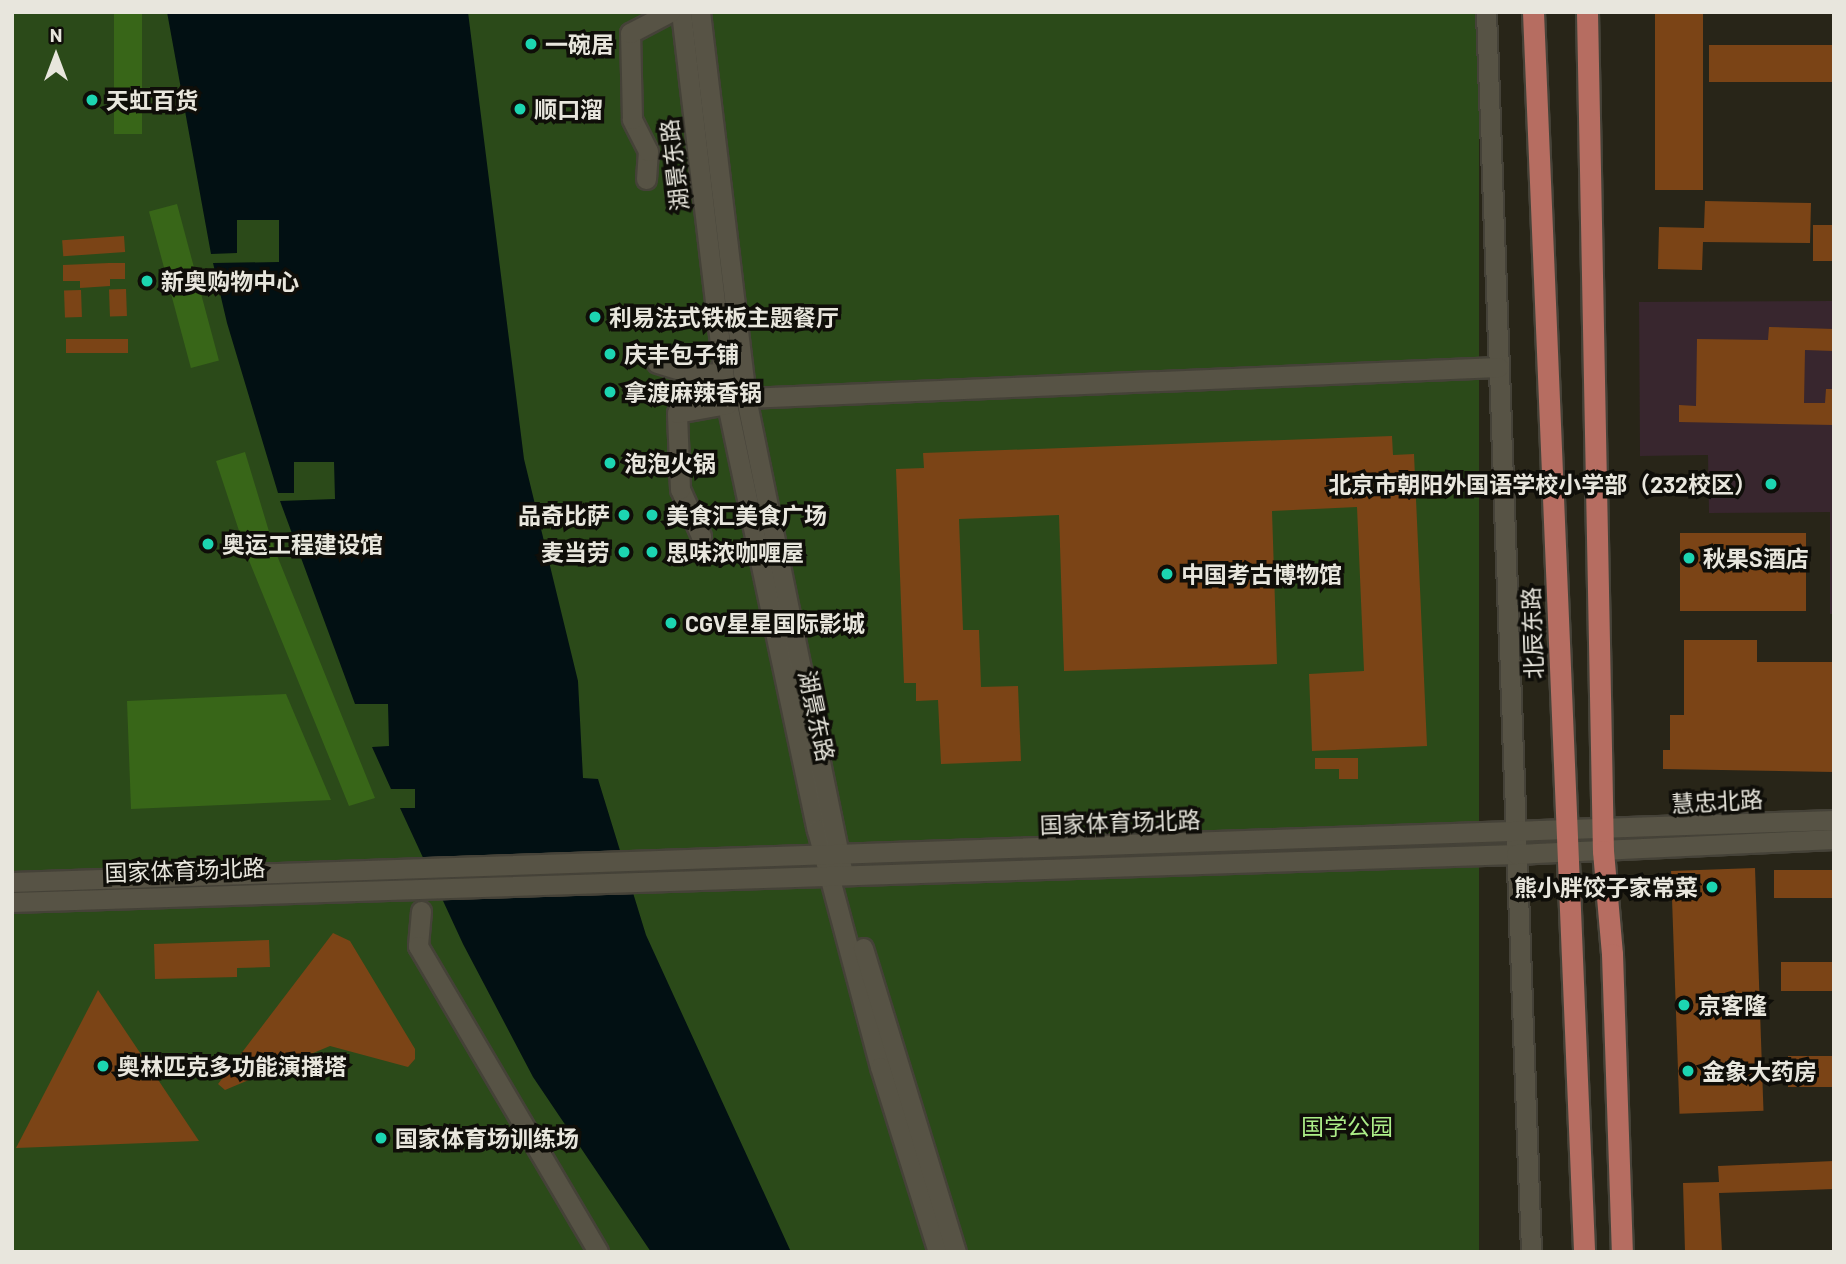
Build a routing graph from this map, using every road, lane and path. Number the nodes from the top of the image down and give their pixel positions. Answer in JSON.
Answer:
{"nodes":[{"id":1,"x":670,"y":12,"type":"edge"},
{"id":2,"x":681,"y":12,"type":"edge"},
{"id":3,"x":701,"y":12,"type":"edge"},
{"id":4,"x":1486,"y":12,"type":"edge"},
{"id":5,"x":1533,"y":12,"type":"edge"},
{"id":6,"x":1587,"y":12,"type":"edge"},
{"id":7,"x":646,"y":178,"type":"dead end"},
{"id":8,"x":657,"y":363,"type":"dead end"},
{"id":9,"x":1499,"y":367,"type":"junction"},
{"id":10,"x":723,"y":373,"type":"junction"},
{"id":11,"x":737,"y":401,"type":"junction"},
{"id":12,"x":701,"y":536,"type":"dead end"},
{"id":13,"x":1834,"y":820,"type":"edge"},
{"id":14,"x":1602,"y":829,"type":"junction"},
{"id":15,"x":1516,"y":833,"type":"junction"},
{"id":16,"x":1568,"y":839,"type":"junction"},
{"id":17,"x":1834,"y":839,"type":"edge"},
{"id":18,"x":1603,"y":851,"type":"junction"},
{"id":19,"x":1516,"y":854,"type":"junction"},
{"id":20,"x":835,"y":865,"type":"junction"},
{"id":21,"x":416,"y":877,"type":"junction"},
{"id":22,"x":12,"y":881,"type":"edge"},
{"id":23,"x":12,"y":902,"type":"edge"},
{"id":24,"x":421,"y":911,"type":"dead end"},
{"id":25,"x":598,"y":1252,"type":"edge"},
{"id":26,"x":938,"y":1252,"type":"edge"},
{"id":27,"x":956,"y":1252,"type":"edge"},
{"id":28,"x":1531,"y":1252,"type":"edge"},
{"id":29,"x":1584,"y":1252,"type":"edge"},
{"id":30,"x":1622,"y":1252,"type":"edge"}],
"edges":[{"from":1,"to":7,"type":"street"},
{"from":2,"to":10,"type":"street","name":"湖景东路"},
{"from":3,"to":11,"type":"street","name":"湖景东路"},
{"from":4,"to":9,"type":"street","name":"北辰东路"},
{"from":5,"to":16,"type":"main road","name":"北辰东路"},
{"from":6,"to":14,"type":"main road"},
{"from":8,"to":10,"type":"street"},
{"from":9,"to":11,"type":"street"},
{"from":9,"to":15,"type":"street","name":"北辰东路"},
{"from":10,"to":11,"type":"street","name":"湖景东路"},
{"from":11,"to":12,"type":"street"},
{"from":11,"to":20,"type":"street","name":"湖景东路"},
{"from":13,"to":14,"type":"street","name":"慧忠北路"},
{"from":14,"to":16,"type":"street","name":"国家体育场北路"},
{"from":14,"to":18,"type":"main road"},
{"from":15,"to":16,"type":"street","name":"国家体育场北路"},
{"from":15,"to":19,"type":"street","name":"北辰东路"},
{"from":15,"to":20,"type":"street","name":"国家体育场北路"},
{"from":16,"to":18,"type":"street","name":"国家体育场北路"},
{"from":16,"to":19,"type":"street","name":"国家体育场北路"},
{"from":16,"to":29,"type":"main road","name":"北辰东路"},
{"from":17,"to":18,"type":"street","name":"慧忠北路"},
{"from":18,"to":30,"type":"main road"},
{"from":19,"to":20,"type":"street","name":"国家体育场北路"},
{"from":19,"to":28,"type":"street","name":"北辰东路"},
{"from":20,"to":21,"type":"street","name":"国家体育场北路"},
{"from":20,"to":21,"type":"street","name":"国家体育场北路"},
{"from":20,"to":26,"type":"street","name":"湖景东路"},
{"from":20,"to":27,"type":"street","name":"湖景东路"},
{"from":21,"to":22,"type":"street","name":"国家体育场北路"},
{"from":21,"to":23,"type":"street","name":"国家体育场北路"},
{"from":24,"to":25,"type":"street"}]}
